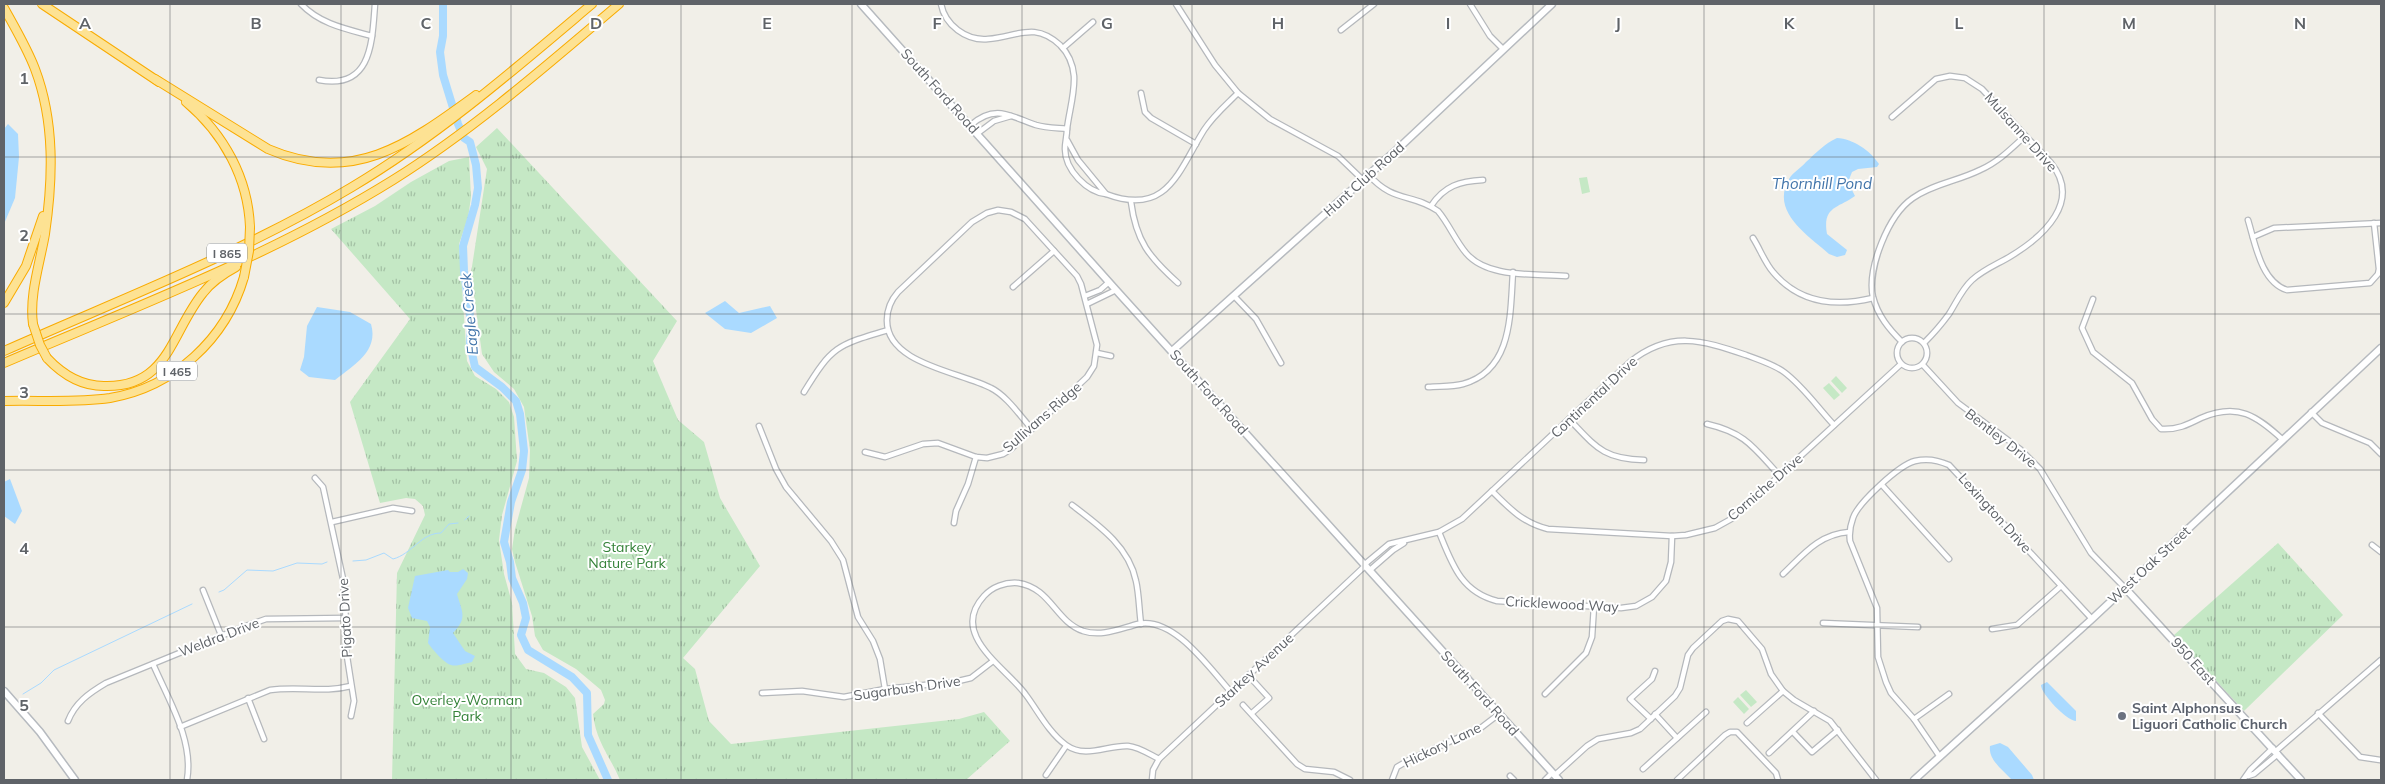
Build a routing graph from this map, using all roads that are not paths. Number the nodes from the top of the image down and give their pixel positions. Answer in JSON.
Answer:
{"nodes":[{"id":1,"x":42,"y":4,"type":"edge"},
{"id":2,"x":301,"y":4,"type":"edge"},
{"id":3,"x":375,"y":4,"type":"edge"},
{"id":4,"x":592,"y":4,"type":"edge"},
{"id":5,"x":619,"y":4,"type":"edge"},
{"id":6,"x":861,"y":4,"type":"edge"},
{"id":7,"x":941,"y":4,"type":"edge"},
{"id":8,"x":1176,"y":4,"type":"edge"},
{"id":9,"x":1374,"y":4,"type":"edge"},
{"id":10,"x":1470,"y":4,"type":"edge"},
{"id":11,"x":1552,"y":4,"type":"edge"},
{"id":12,"x":4,"y":8,"type":"edge"},
{"id":13,"x":1093,"y":22,"type":"dead end"},
{"id":14,"x":1341,"y":30,"type":"dead end"},
{"id":15,"x":372,"y":36,"type":"junction"},
{"id":16,"x":1063,"y":48,"type":"junction"},
{"id":17,"x":1502,"y":49,"type":"junction"},
{"id":18,"x":155,"y":80,"type":"junction"},
{"id":19,"x":319,"y":80,"type":"dead end"},
{"id":20,"x":1141,"y":93,"type":"dead end"},
{"id":21,"x":1238,"y":93,"type":"junction"},
{"id":22,"x":1011,"y":116,"type":"junction"},
{"id":23,"x":1892,"y":117,"type":"dead end"},
{"id":24,"x":971,"y":125,"type":"junction"},
{"id":25,"x":436,"y":127,"type":"junction"},
{"id":26,"x":1067,"y":129,"type":"junction"},
{"id":27,"x":978,"y":133,"type":"junction"},
{"id":28,"x":2025,"y":136,"type":"junction"},
{"id":29,"x":1067,"y":140,"type":"junction"},
{"id":30,"x":1196,"y":144,"type":"junction"},
{"id":31,"x":1369,"y":175,"type":"junction"},
{"id":32,"x":50,"y":177,"type":"junction"},
{"id":33,"x":1363,"y":180,"type":"junction"},
{"id":34,"x":1483,"y":180,"type":"dead end"},
{"id":35,"x":1106,"y":194,"type":"junction"},
{"id":36,"x":1131,"y":202,"type":"junction"},
{"id":37,"x":1431,"y":206,"type":"junction"},
{"id":38,"x":2248,"y":220,"type":"dead end"},
{"id":39,"x":2374,"y":223,"type":"junction"},
{"id":40,"x":2381,"y":223,"type":"edge"},
{"id":41,"x":2253,"y":237,"type":"junction"},
{"id":42,"x":1754,"y":238,"type":"dead end"},
{"id":43,"x":271,"y":247,"type":"junction"},
{"id":44,"x":1054,"y":251,"type":"junction"},
{"id":45,"x":1513,"y":272,"type":"junction"},
{"id":46,"x":1566,"y":276,"type":"dead end"},
{"id":47,"x":1109,"y":282,"type":"junction"},
{"id":48,"x":1178,"y":283,"type":"dead end"},
{"id":49,"x":1014,"y":287,"type":"dead end"},
{"id":50,"x":1116,"y":290,"type":"junction"},
{"id":51,"x":1085,"y":296,"type":"junction"},
{"id":52,"x":1235,"y":296,"type":"junction"},
{"id":53,"x":1873,"y":298,"type":"junction"},
{"id":54,"x":2093,"y":299,"type":"dead end"},
{"id":55,"x":4,"y":303,"type":"edge"},
{"id":56,"x":1087,"y":304,"type":"junction"},
{"id":57,"x":888,"y":330,"type":"junction"},
{"id":58,"x":1902,"y":342,"type":"junction"},
{"id":59,"x":1924,"y":343,"type":"junction"},
{"id":60,"x":2381,"y":348,"type":"edge"},
{"id":61,"x":4,"y":351,"type":"edge"},
{"id":62,"x":1172,"y":351,"type":"junction"},
{"id":63,"x":1097,"y":353,"type":"junction"},
{"id":64,"x":1111,"y":356,"type":"dead end"},
{"id":65,"x":1281,"y":362,"type":"dead end"},
{"id":66,"x":4,"y":363,"type":"edge"},
{"id":67,"x":1901,"y":364,"type":"junction"},
{"id":68,"x":1923,"y":365,"type":"junction"},
{"id":69,"x":1428,"y":387,"type":"dead end"},
{"id":70,"x":804,"y":392,"type":"dead end"},
{"id":71,"x":4,"y":401,"type":"edge"},
{"id":72,"x":2312,"y":412,"type":"junction"},
{"id":73,"x":1569,"y":419,"type":"junction"},
{"id":74,"x":1707,"y":424,"type":"dead end"},
{"id":75,"x":759,"y":426,"type":"dead end"},
{"id":76,"x":1834,"y":426,"type":"junction"},
{"id":77,"x":1032,"y":429,"type":"junction"},
{"id":78,"x":2283,"y":440,"type":"junction"},
{"id":79,"x":865,"y":452,"type":"dead end"},
{"id":80,"x":2381,"y":454,"type":"edge"},
{"id":81,"x":976,"y":457,"type":"junction"},
{"id":82,"x":1644,"y":460,"type":"dead end"},
{"id":83,"x":1780,"y":476,"type":"junction"},
{"id":84,"x":315,"y":478,"type":"dead end"},
{"id":85,"x":1882,"y":486,"type":"junction"},
{"id":86,"x":1492,"y":491,"type":"junction"},
{"id":87,"x":1072,"y":504,"type":"dead end"},
{"id":88,"x":412,"y":511,"type":"dead end"},
{"id":89,"x":332,"y":522,"type":"junction"},
{"id":90,"x":954,"y":522,"type":"dead end"},
{"id":91,"x":1440,"y":532,"type":"junction"},
{"id":92,"x":1849,"y":532,"type":"junction"},
{"id":93,"x":1672,"y":536,"type":"junction"},
{"id":94,"x":1407,"y":541,"type":"junction"},
{"id":95,"x":2372,"y":545,"type":"dead end"},
{"id":96,"x":2381,"y":552,"type":"edge"},
{"id":97,"x":1949,"y":559,"type":"dead end"},
{"id":98,"x":1367,"y":566,"type":"junction"},
{"id":99,"x":1783,"y":574,"type":"dead end"},
{"id":100,"x":2062,"y":586,"type":"junction"},
{"id":101,"x":2124,"y":588,"type":"junction"},
{"id":102,"x":203,"y":590,"type":"dead end"},
{"id":103,"x":1594,"y":606,"type":"junction"},
{"id":104,"x":346,"y":618,"type":"junction"},
{"id":105,"x":2092,"y":619,"type":"junction"},
{"id":106,"x":1823,"y":623,"type":"dead end"},
{"id":107,"x":1141,"y":624,"type":"junction"},
{"id":108,"x":1878,"y":625,"type":"junction"},
{"id":109,"x":1918,"y":627,"type":"dead end"},
{"id":110,"x":1992,"y":629,"type":"dead end"},
{"id":111,"x":221,"y":636,"type":"junction"},
{"id":112,"x":2381,"y":660,"type":"edge"},
{"id":113,"x":993,"y":661,"type":"junction"},
{"id":114,"x":153,"y":664,"type":"junction"},
{"id":115,"x":1655,"y":671,"type":"dead end"},
{"id":116,"x":1248,"y":675,"type":"junction"},
{"id":117,"x":351,"y":686,"type":"junction"},
{"id":118,"x":885,"y":689,"type":"junction"},
{"id":119,"x":4,"y":691,"type":"edge"},
{"id":120,"x":1783,"y":691,"type":"junction"},
{"id":121,"x":1231,"y":692,"type":"junction"},
{"id":122,"x":762,"y":693,"type":"dead end"},
{"id":123,"x":1545,"y":694,"type":"dead end"},
{"id":124,"x":1949,"y":694,"type":"dead end"},
{"id":125,"x":248,"y":698,"type":"junction"},
{"id":126,"x":1243,"y":704,"type":"dead end"},
{"id":127,"x":1814,"y":711,"type":"junction"},
{"id":128,"x":1706,"y":712,"type":"dead end"},
{"id":129,"x":2318,"y":713,"type":"junction"},
{"id":130,"x":1252,"y":714,"type":"junction"},
{"id":131,"x":1498,"y":714,"type":"junction"},
{"id":132,"x":1655,"y":714,"type":"junction"},
{"id":133,"x":351,"y":716,"type":"dead end"},
{"id":134,"x":1650,"y":719,"type":"junction"},
{"id":135,"x":1914,"y":719,"type":"junction"},
{"id":136,"x":68,"y":721,"type":"dead end"},
{"id":137,"x":1747,"y":724,"type":"dead end"},
{"id":138,"x":180,"y":727,"type":"junction"},
{"id":139,"x":1838,"y":730,"type":"junction"},
{"id":140,"x":1793,"y":732,"type":"junction"},
{"id":141,"x":1677,"y":738,"type":"junction"},
{"id":142,"x":264,"y":739,"type":"dead end"},
{"id":143,"x":1066,"y":746,"type":"junction"},
{"id":144,"x":2276,"y":751,"type":"junction"},
{"id":145,"x":1769,"y":753,"type":"dead end"},
{"id":146,"x":1940,"y":757,"type":"junction"},
{"id":147,"x":1159,"y":759,"type":"junction"},
{"id":148,"x":2380,"y":760,"type":"dead end"},
{"id":149,"x":1643,"y":769,"type":"dead end"},
{"id":150,"x":1046,"y":775,"type":"dead end"},
{"id":151,"x":1555,"y":777,"type":"edge"},
{"id":152,"x":75,"y":780,"type":"edge"},
{"id":153,"x":187,"y":780,"type":"edge"},
{"id":154,"x":1152,"y":780,"type":"edge"},
{"id":155,"x":1350,"y":780,"type":"edge"},
{"id":156,"x":1392,"y":780,"type":"edge"},
{"id":157,"x":1545,"y":780,"type":"edge"},
{"id":158,"x":1677,"y":780,"type":"edge"},
{"id":159,"x":1778,"y":780,"type":"edge"},
{"id":160,"x":1876,"y":780,"type":"edge"},
{"id":161,"x":1914,"y":780,"type":"edge"},
{"id":162,"x":2243,"y":780,"type":"edge"},
{"id":163,"x":2302,"y":780,"type":"edge"}],
"edges":[{"from":1,"to":18,"type":"highway","number":"I 465"},
{"from":2,"to":15,"type":"street"},
{"from":3,"to":15,"type":"street"},
{"from":4,"to":25,"type":"highway"},
{"from":5,"to":43,"type":"highway","number":"I 865"},
{"from":6,"to":24,"type":"main road","name":"South Ford Road"},
{"from":7,"to":16,"type":"street"},
{"from":8,"to":21,"type":"street"},
{"from":9,"to":14,"type":"street"},
{"from":10,"to":17,"type":"street"},
{"from":11,"to":17,"type":"main road","name":"Hunt Club Road"},
{"from":12,"to":32,"type":"highway"},
{"from":13,"to":16,"type":"street"},
{"from":15,"to":19,"type":"street"},
{"from":16,"to":26,"type":"street"},
{"from":17,"to":31,"type":"main road","name":"Hunt Club Road"},
{"from":18,"to":25,"type":"highway"},
{"from":18,"to":71,"type":"highway","number":"I 465","bridge":true},
{"from":20,"to":30,"type":"street"},
{"from":21,"to":30,"type":"street"},
{"from":21,"to":33,"type":"street"},
{"from":22,"to":24,"type":"street"},
{"from":22,"to":26,"type":"street"},
{"from":22,"to":27,"type":"street"},
{"from":23,"to":28,"type":"street","name":"Mulsanne Drive"},
{"from":24,"to":27,"type":"main road","name":"South Ford Road"},
{"from":25,"to":61,"type":"highway","number":"I 865"},
{"from":26,"to":29,"type":"street"},
{"from":27,"to":47,"type":"main road","name":"South Ford Road"},
{"from":28,"to":53,"type":"street"},
{"from":28,"to":59,"type":"street","name":"Mulsanne Drive"},
{"from":29,"to":35,"type":"street"},
{"from":29,"to":35,"type":"street"},
{"from":30,"to":36,"type":"street"},
{"from":31,"to":33,"type":"main road","name":"Hunt Club Road"},
{"from":31,"to":37,"type":"street"},
{"from":32,"to":43,"type":"highway","bridge":true},
{"from":32,"to":55,"type":"highway"},
{"from":33,"to":52,"type":"main road","name":"Hunt Club Road"},
{"from":34,"to":37,"type":"street"},
{"from":35,"to":36,"type":"street"},
{"from":36,"to":48,"type":"street"},
{"from":37,"to":45,"type":"street"},
{"from":38,"to":41,"type":"street"},
{"from":39,"to":40,"type":"street"},
{"from":39,"to":41,"type":"street"},
{"from":39,"to":41,"type":"street"},
{"from":42,"to":53,"type":"street"},
{"from":43,"to":66,"type":"highway","number":"I 865"},
{"from":44,"to":49,"type":"street"},
{"from":44,"to":51,"type":"street","name":"Sullivans Ridge"},
{"from":44,"to":57,"type":"street","name":"Sullivans Ridge"},
{"from":45,"to":46,"type":"street"},
{"from":45,"to":69,"type":"street"},
{"from":47,"to":50,"type":"main road","name":"South Ford Road"},
{"from":47,"to":51,"type":"street"},
{"from":50,"to":56,"type":"street"},
{"from":50,"to":62,"type":"main road","name":"South Ford Road"},
{"from":51,"to":56,"type":"street","name":"Sullivans Ridge"},
{"from":52,"to":62,"type":"main road","name":"Hunt Club Road"},
{"from":52,"to":65,"type":"street"},
{"from":53,"to":58,"type":"street"},
{"from":54,"to":78,"type":"street"},
{"from":56,"to":63,"type":"street","name":"Sullivans Ridge"},
{"from":57,"to":70,"type":"street"},
{"from":57,"to":77,"type":"street"},
{"from":58,"to":59,"type":"street"},
{"from":58,"to":67,"type":"street"},
{"from":59,"to":68,"type":"street"},
{"from":60,"to":72,"type":"main road","name":"West Oak Street"},
{"from":62,"to":98,"type":"main road","name":"South Ford Road"},
{"from":63,"to":64,"type":"street"},
{"from":63,"to":77,"type":"street","name":"Sullivans Ridge"},
{"from":67,"to":68,"type":"street"},
{"from":67,"to":76,"type":"street","name":"Corniche Drive"},
{"from":68,"to":101,"type":"street","name":"Bentley Drive"},
{"from":72,"to":78,"type":"main road","name":"West Oak Street"},
{"from":72,"to":80,"type":"street"},
{"from":73,"to":76,"type":"street","name":"Continental Drive"},
{"from":73,"to":82,"type":"street"},
{"from":73,"to":86,"type":"street","name":"Continental Drive"},
{"from":74,"to":83,"type":"street"},
{"from":75,"to":118,"type":"street"},
{"from":76,"to":83,"type":"street","name":"Corniche Drive"},
{"from":77,"to":81,"type":"street","name":"Sullivans Ridge"},
{"from":78,"to":101,"type":"main road","name":"West Oak Street"},
{"from":79,"to":81,"type":"street","name":"Sullivans Ridge"},
{"from":81,"to":90,"type":"street"},
{"from":83,"to":93,"type":"street","name":"Corniche Drive"},
{"from":84,"to":89,"type":"street","name":"Pigato Drive"},
{"from":85,"to":92,"type":"street","name":"Lexington Drive"},
{"from":85,"to":97,"type":"street"},
{"from":85,"to":100,"type":"street","name":"Lexington Drive"},
{"from":86,"to":91,"type":"street","name":"Continental Drive"},
{"from":86,"to":93,"type":"street","name":"Corniche Drive"},
{"from":87,"to":107,"type":"street"},
{"from":88,"to":89,"type":"street"},
{"from":89,"to":104,"type":"street","name":"Pigato Drive"},
{"from":91,"to":94,"type":"street","name":"Continental Drive"},
{"from":91,"to":103,"type":"street","name":"Cricklewood Way"},
{"from":92,"to":99,"type":"street"},
{"from":92,"to":108,"type":"street"},
{"from":93,"to":103,"type":"street","name":"Cricklewood Way"},
{"from":94,"to":98,"type":"street"},
{"from":94,"to":98,"type":"street","name":"Continental Drive"},
{"from":95,"to":96,"type":"street"},
{"from":98,"to":116,"type":"street","name":"Starkey Avenue"},
{"from":98,"to":131,"type":"main road","name":"South Ford Road"},
{"from":100,"to":105,"type":"street","name":"Lexington Drive"},
{"from":100,"to":110,"type":"street"},
{"from":101,"to":105,"type":"main road","name":"West Oak Street"},
{"from":101,"to":144,"type":"main road","name":"950 East"},
{"from":102,"to":111,"type":"street"},
{"from":103,"to":123,"type":"street"},
{"from":104,"to":111,"type":"street","name":"Weldra Drive"},
{"from":104,"to":117,"type":"street","name":"Pigato Drive"},
{"from":105,"to":146,"type":"main road","name":"West Oak Street"},
{"from":106,"to":108,"type":"street"},
{"from":107,"to":113,"type":"street"},
{"from":107,"to":121,"type":"street"},
{"from":108,"to":109,"type":"street"},
{"from":108,"to":135,"type":"street"},
{"from":111,"to":114,"type":"street","name":"Weldra Drive"},
{"from":112,"to":129,"type":"street"},
{"from":113,"to":118,"type":"street","name":"Sugarbush Drive"},
{"from":113,"to":143,"type":"street"},
{"from":114,"to":136,"type":"street","name":"Weldra Drive"},
{"from":114,"to":138,"type":"street"},
{"from":115,"to":134,"type":"street"},
{"from":116,"to":121,"type":"street","name":"Starkey Avenue"},
{"from":116,"to":130,"type":"street"},
{"from":117,"to":125,"type":"street"},
{"from":117,"to":133,"type":"street","name":"Pigato Drive"},
{"from":118,"to":122,"type":"street","name":"Sugarbush Drive"},
{"from":119,"to":152,"type":"main road"},
{"from":120,"to":127,"type":"street"},
{"from":120,"to":132,"type":"street"},
{"from":120,"to":137,"type":"street"},
{"from":121,"to":147,"type":"street","name":"Starkey Avenue"},
{"from":124,"to":135,"type":"street"},
{"from":125,"to":138,"type":"street"},
{"from":125,"to":142,"type":"street"},
{"from":126,"to":130,"type":"street"},
{"from":127,"to":139,"type":"street"},
{"from":127,"to":140,"type":"street"},
{"from":128,"to":141,"type":"street"},
{"from":129,"to":144,"type":"street"},
{"from":129,"to":148,"type":"street"},
{"from":130,"to":155,"type":"street"},
{"from":131,"to":151,"type":"main road","name":"South Ford Road"},
{"from":131,"to":156,"type":"street","name":"Hickory Lane"},
{"from":132,"to":134,"type":"street"},
{"from":132,"to":141,"type":"street"},
{"from":134,"to":151,"type":"street"},
{"from":135,"to":146,"type":"street"},
{"from":138,"to":153,"type":"street"},
{"from":139,"to":140,"type":"street"},
{"from":139,"to":160,"type":"street"},
{"from":140,"to":145,"type":"street"},
{"from":141,"to":149,"type":"street"},
{"from":143,"to":147,"type":"street"},
{"from":143,"to":150,"type":"street"},
{"from":144,"to":162,"type":"street"},
{"from":144,"to":163,"type":"main road","name":"950 East"},
{"from":146,"to":161,"type":"main road","name":"West Oak Street"},
{"from":147,"to":154,"type":"street","name":"Starkey Avenue"},
{"from":151,"to":157,"type":"street"},
{"from":158,"to":159,"type":"street"}]}
